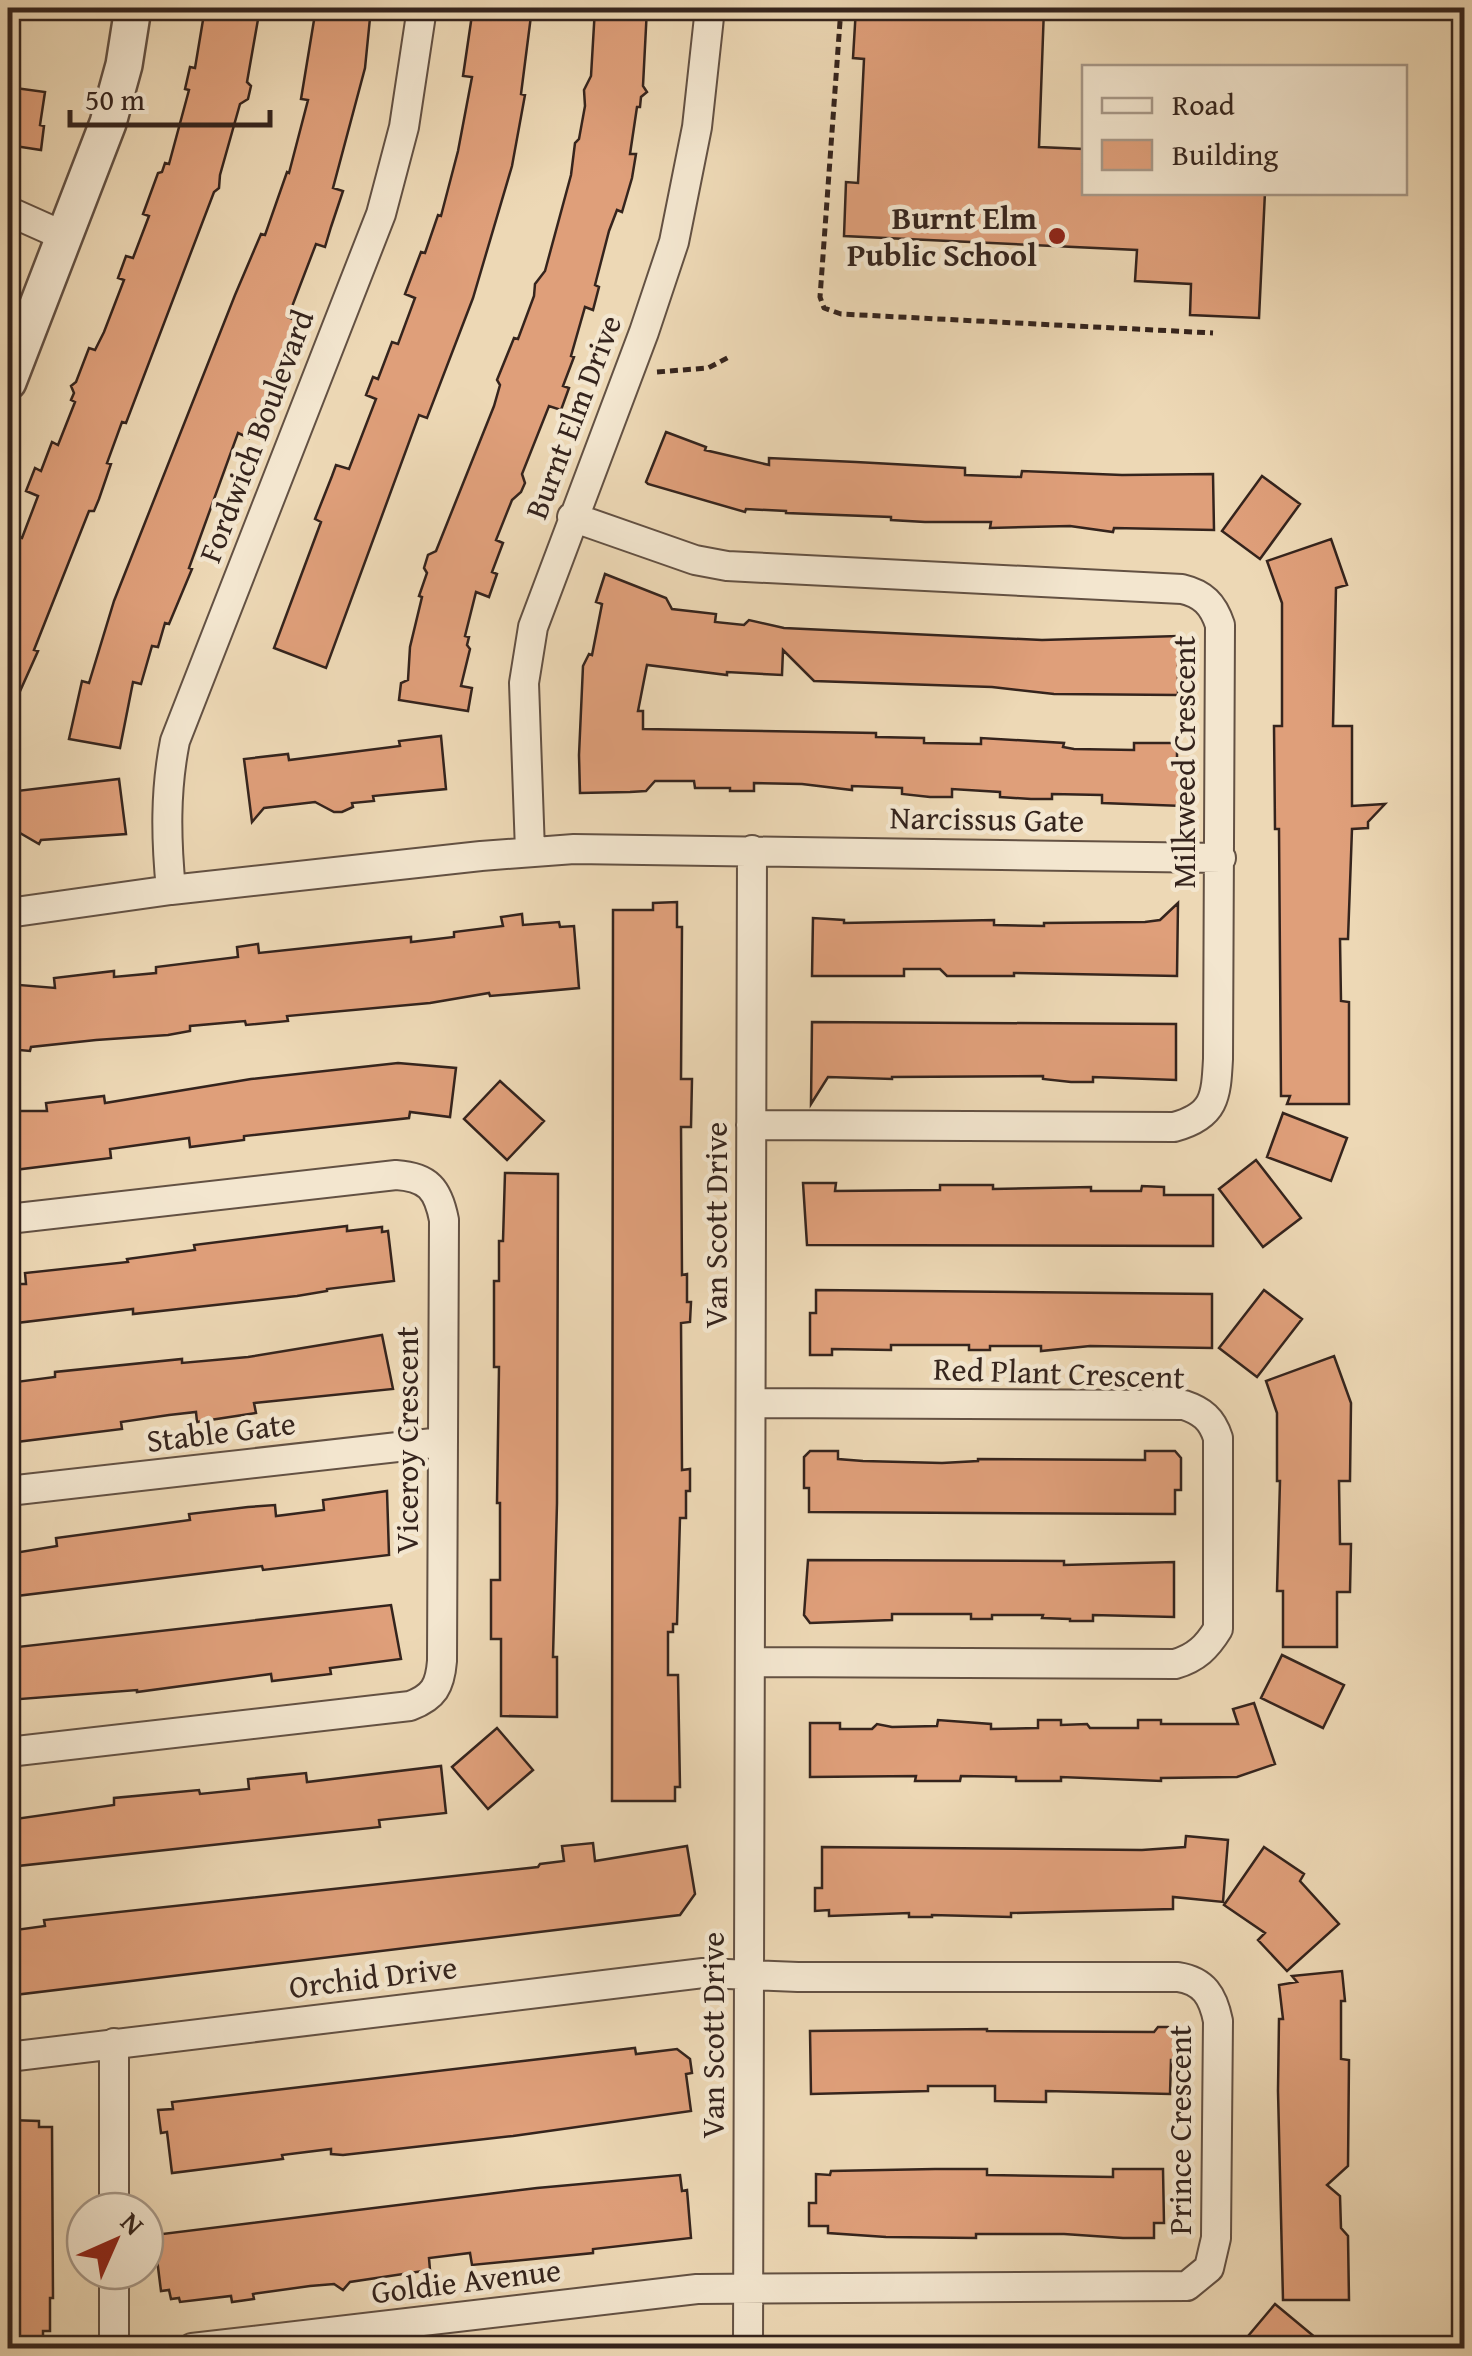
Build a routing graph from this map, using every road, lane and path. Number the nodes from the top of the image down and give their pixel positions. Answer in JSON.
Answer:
{"nodes":[{"id":1,"x":133,"y":8,"type":"edge"},
{"id":2,"x":422,"y":8,"type":"edge"},
{"id":3,"x":710,"y":8,"type":"edge"},
{"id":4,"x":841,"y":8,"type":"edge"},
{"id":5,"x":8,"y":211,"type":"edge"},
{"id":6,"x":64,"y":236,"type":"junction"},
{"id":7,"x":1213,"y":332,"type":"dead end"},
{"id":8,"x":731,"y":356,"type":"dead end"},
{"id":9,"x":654,"y":372,"type":"dead end"},
{"id":10,"x":8,"y":382,"type":"edge"},
{"id":11,"x":572,"y":517,"type":"junction"},
{"id":12,"x":752,"y":850,"type":"junction"},
{"id":13,"x":530,"y":852,"type":"junction"},
{"id":14,"x":1220,"y":858,"type":"junction"},
{"id":15,"x":171,"y":890,"type":"junction"},
{"id":16,"x":8,"y":913,"type":"edge"},
{"id":17,"x":751,"y":1125,"type":"junction"},
{"id":18,"x":8,"y":1219,"type":"edge"},
{"id":19,"x":750,"y":1404,"type":"junction"},
{"id":20,"x":442,"y":1442,"type":"junction"},
{"id":21,"x":8,"y":1491,"type":"edge"},
{"id":22,"x":750,"y":1662,"type":"junction"},
{"id":23,"x":8,"y":1752,"type":"edge"},
{"id":24,"x":747,"y":1974,"type":"junction"},
{"id":25,"x":114,"y":2043,"type":"junction"},
{"id":26,"x":8,"y":2057,"type":"edge"},
{"id":27,"x":114,"y":2191,"type":"edge"},
{"id":28,"x":748,"y":2287,"type":"junction"},
{"id":29,"x":114,"y":2291,"type":"edge"},
{"id":30,"x":114,"y":2348,"type":"edge"},
{"id":31,"x":192,"y":2348,"type":"edge"},
{"id":32,"x":748,"y":2348,"type":"edge"}],
"edges":[{"from":1,"to":6,"type":"street"},
{"from":2,"to":15,"type":"street","name":"Fordwich Boulevard"},
{"from":3,"to":11,"type":"street","name":"Burnt Elm Drive"},
{"from":4,"to":7,"type":"path"},
{"from":5,"to":6,"type":"street"},
{"from":6,"to":10,"type":"street"},
{"from":8,"to":9,"type":"path"},
{"from":11,"to":13,"type":"street","name":"Burnt Elm Drive"},
{"from":11,"to":14,"type":"street","name":"Milkweed Crescent"},
{"from":12,"to":13,"type":"street"},
{"from":12,"to":14,"type":"street","name":"Narcissus Gate"},
{"from":12,"to":17,"type":"street","name":"Van Scott Drive"},
{"from":13,"to":15,"type":"street"},
{"from":14,"to":17,"type":"street","name":"Milkweed Crescent"},
{"from":15,"to":16,"type":"street"},
{"from":17,"to":19,"type":"street","name":"Van Scott Drive"},
{"from":18,"to":20,"type":"street","name":"Viceroy Crescent"},
{"from":19,"to":22,"type":"street","name":"Van Scott Drive"},
{"from":19,"to":22,"type":"street","name":"Red Plant Crescent"},
{"from":20,"to":21,"type":"street","name":"Stable Gate"},
{"from":20,"to":23,"type":"street","name":"Viceroy Crescent"},
{"from":22,"to":24,"type":"street","name":"Van Scott Drive"},
{"from":24,"to":25,"type":"street","name":"Orchid Drive"},
{"from":24,"to":28,"type":"street","name":"Van Scott Drive"},
{"from":24,"to":28,"type":"street","name":"Prince Crescent"},
{"from":25,"to":26,"type":"street","name":"Orchid Drive"},
{"from":25,"to":27,"type":"street"},
{"from":28,"to":31,"type":"street","name":"Goldie Avenue"},
{"from":28,"to":32,"type":"street","name":"Van Scott Drive"},
{"from":29,"to":30,"type":"street"}]}
